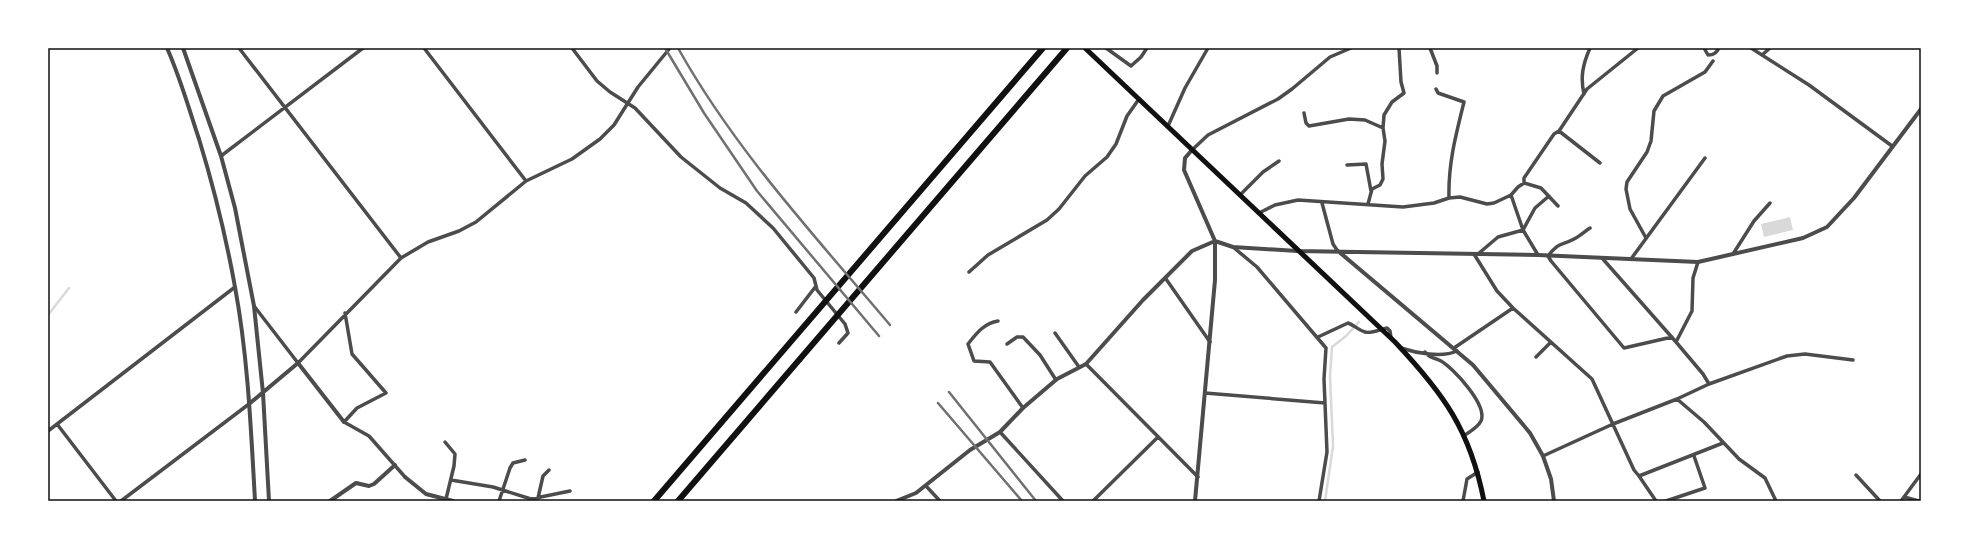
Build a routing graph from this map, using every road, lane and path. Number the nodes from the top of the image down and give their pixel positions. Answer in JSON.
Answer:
{"nodes":[{"id":1,"x":167,"y":48,"type":"edge"},
{"id":2,"x":183,"y":48,"type":"edge"},
{"id":3,"x":239,"y":48,"type":"edge"},
{"id":4,"x":363,"y":48,"type":"edge"},
{"id":5,"x":424,"y":48,"type":"edge"},
{"id":6,"x":572,"y":48,"type":"edge"},
{"id":7,"x":670,"y":48,"type":"edge"},
{"id":8,"x":1043,"y":48,"type":"edge"},
{"id":9,"x":1067,"y":48,"type":"edge"},
{"id":10,"x":1085,"y":48,"type":"edge"},
{"id":11,"x":1106,"y":48,"type":"edge"},
{"id":12,"x":1147,"y":48,"type":"edge"},
{"id":13,"x":1208,"y":48,"type":"edge"},
{"id":14,"x":1351,"y":48,"type":"edge"},
{"id":15,"x":1399,"y":48,"type":"edge"},
{"id":16,"x":1430,"y":48,"type":"edge"},
{"id":17,"x":1590,"y":48,"type":"edge"},
{"id":18,"x":1638,"y":48,"type":"edge"},
{"id":19,"x":1704,"y":48,"type":"edge"},
{"id":20,"x":1719,"y":48,"type":"edge"},
{"id":21,"x":1751,"y":48,"type":"edge"},
{"id":22,"x":1770,"y":48,"type":"edge"},
{"id":23,"x":1762,"y":55,"type":"junction"},
{"id":24,"x":1713,"y":61,"type":"dead end"},
{"id":25,"x":1437,"y":73,"type":"dead end"},
{"id":26,"x":1436,"y":89,"type":"dead end"},
{"id":27,"x":1584,"y":94,"type":"junction"},
{"id":28,"x":1139,"y":99,"type":"junction"},
{"id":29,"x":628,"y":103,"type":"junction"},
{"id":30,"x":285,"y":108,"type":"junction"},
{"id":31,"x":1921,"y":108,"type":"edge"},
{"id":32,"x":1304,"y":113,"type":"dead end"},
{"id":33,"x":1168,"y":126,"type":"junction"},
{"id":34,"x":1383,"y":128,"type":"junction"},
{"id":35,"x":1559,"y":131,"type":"junction"},
{"id":36,"x":1892,"y":146,"type":"junction"},
{"id":37,"x":1192,"y":150,"type":"junction"},
{"id":38,"x":221,"y":156,"type":"junction"},
{"id":39,"x":1705,"y":158,"type":"dead end"},
{"id":40,"x":1279,"y":161,"type":"dead end"},
{"id":41,"x":1600,"y":163,"type":"dead end"},
{"id":42,"x":1347,"y":165,"type":"dead end"},
{"id":43,"x":526,"y":180,"type":"junction"},
{"id":44,"x":1524,"y":183,"type":"junction"},
{"id":45,"x":1371,"y":191,"type":"junction"},
{"id":46,"x":1240,"y":195,"type":"junction"},
{"id":47,"x":1510,"y":195,"type":"junction"},
{"id":48,"x":1549,"y":196,"type":"junction"},
{"id":49,"x":1449,"y":198,"type":"junction"},
{"id":50,"x":1322,"y":203,"type":"junction"},
{"id":51,"x":1770,"y":203,"type":"dead end"},
{"id":52,"x":1368,"y":204,"type":"junction"},
{"id":53,"x":1558,"y":206,"type":"dead end"},
{"id":54,"x":1259,"y":213,"type":"junction"},
{"id":55,"x":1590,"y":228,"type":"dead end"},
{"id":56,"x":1523,"y":230,"type":"junction"},
{"id":57,"x":1646,"y":238,"type":"junction"},
{"id":58,"x":1215,"y":241,"type":"junction"},
{"id":59,"x":1233,"y":247,"type":"junction"},
{"id":60,"x":1337,"y":250,"type":"junction"},
{"id":61,"x":1297,"y":251,"type":"junction"},
{"id":62,"x":1476,"y":254,"type":"junction"},
{"id":63,"x":1733,"y":254,"type":"junction"},
{"id":64,"x":1538,"y":255,"type":"junction"},
{"id":65,"x":1548,"y":256,"type":"junction"},
{"id":66,"x":401,"y":258,"type":"junction"},
{"id":67,"x":1602,"y":258,"type":"junction"},
{"id":68,"x":1631,"y":259,"type":"junction"},
{"id":69,"x":1698,"y":262,"type":"junction"},
{"id":70,"x":969,"y":272,"type":"dead end"},
{"id":71,"x":1166,"y":279,"type":"junction"},
{"id":72,"x":816,"y":286,"type":"junction"},
{"id":73,"x":235,"y":287,"type":"junction"},
{"id":74,"x":254,"y":306,"type":"junction"},
{"id":75,"x":1513,"y":308,"type":"junction"},
{"id":76,"x":796,"y":312,"type":"dead end"},
{"id":77,"x":345,"y":313,"type":"junction"},
{"id":78,"x":998,"y":321,"type":"dead end"},
{"id":79,"x":1055,"y":333,"type":"dead end"},
{"id":80,"x":1318,"y":337,"type":"junction"},
{"id":81,"x":1672,"y":337,"type":"junction"},
{"id":82,"x":1210,"y":342,"type":"junction"},
{"id":83,"x":1551,"y":342,"type":"junction"},
{"id":84,"x":1676,"y":342,"type":"junction"},
{"id":85,"x":839,"y":343,"type":"dead end"},
{"id":86,"x":1007,"y":344,"type":"dead end"},
{"id":87,"x":1455,"y":350,"type":"junction"},
{"id":88,"x":1425,"y":352,"type":"junction"},
{"id":89,"x":1536,"y":357,"type":"dead end"},
{"id":90,"x":1852,"y":360,"type":"dead end"},
{"id":91,"x":298,"y":363,"type":"junction"},
{"id":92,"x":1086,"y":364,"type":"junction"},
{"id":93,"x":1079,"y":367,"type":"junction"},
{"id":94,"x":1056,"y":380,"type":"junction"},
{"id":95,"x":1709,"y":384,"type":"junction"},
{"id":96,"x":263,"y":393,"type":"junction"},
{"id":97,"x":1205,"y":393,"type":"junction"},
{"id":98,"x":1677,"y":399,"type":"junction"},
{"id":99,"x":1325,"y":403,"type":"junction"},
{"id":100,"x":249,"y":404,"type":"junction"},
{"id":101,"x":1023,"y":408,"type":"junction"},
{"id":102,"x":344,"y":422,"type":"junction"},
{"id":103,"x":56,"y":424,"type":"junction"},
{"id":104,"x":1613,"y":424,"type":"junction"},
{"id":105,"x":48,"y":431,"type":"edge"},
{"id":106,"x":1000,"y":432,"type":"junction"},
{"id":107,"x":1465,"y":435,"type":"junction"},
{"id":108,"x":1158,"y":436,"type":"junction"},
{"id":109,"x":445,"y":442,"type":"dead end"},
{"id":110,"x":1724,"y":443,"type":"junction"},
{"id":111,"x":1543,"y":456,"type":"junction"},
{"id":112,"x":1694,"y":456,"type":"junction"},
{"id":113,"x":525,"y":460,"type":"dead end"},
{"id":114,"x":395,"y":465,"type":"junction"},
{"id":115,"x":549,"y":470,"type":"dead end"},
{"id":116,"x":1478,"y":472,"type":"junction"},
{"id":117,"x":1921,"y":474,"type":"edge"},
{"id":118,"x":1856,"y":475,"type":"dead end"},
{"id":119,"x":1639,"y":476,"type":"junction"},
{"id":120,"x":405,"y":477,"type":"joint"},
{"id":121,"x":1198,"y":477,"type":"junction"},
{"id":122,"x":451,"y":480,"type":"junction"},
{"id":123,"x":926,"y":486,"type":"junction"},
{"id":124,"x":502,"y":490,"type":"junction"},
{"id":125,"x":570,"y":491,"type":"dead end"},
{"id":126,"x":1904,"y":497,"type":"junction"},
{"id":127,"x":538,"y":498,"type":"junction"},
{"id":128,"x":435,"y":499,"type":"edge"},
{"id":129,"x":446,"y":499,"type":"junction"},
{"id":130,"x":116,"y":501,"type":"edge"},
{"id":131,"x":121,"y":501,"type":"edge"},
{"id":132,"x":255,"y":501,"type":"edge"},
{"id":133,"x":269,"y":501,"type":"edge"},
{"id":134,"x":330,"y":501,"type":"edge"},
{"id":135,"x":453,"y":501,"type":"edge"},
{"id":136,"x":499,"y":501,"type":"edge"},
{"id":137,"x":654,"y":501,"type":"edge"},
{"id":138,"x":678,"y":501,"type":"edge"},
{"id":139,"x":896,"y":501,"type":"edge"},
{"id":140,"x":940,"y":501,"type":"edge"},
{"id":141,"x":1063,"y":501,"type":"edge"},
{"id":142,"x":1093,"y":501,"type":"edge"},
{"id":143,"x":1195,"y":501,"type":"edge"},
{"id":144,"x":1319,"y":501,"type":"edge"},
{"id":145,"x":1463,"y":501,"type":"edge"},
{"id":146,"x":1484,"y":501,"type":"edge"},
{"id":147,"x":1554,"y":501,"type":"edge"},
{"id":148,"x":1656,"y":501,"type":"edge"},
{"id":149,"x":1666,"y":501,"type":"edge"},
{"id":150,"x":1776,"y":501,"type":"edge"},
{"id":151,"x":1880,"y":501,"type":"edge"},
{"id":152,"x":1901,"y":501,"type":"edge"},
{"id":153,"x":1919,"y":501,"type":"edge"}],
"edges":[{"from":1,"to":73,"type":"street"},
{"from":2,"to":38,"type":"street"},
{"from":3,"to":30,"type":"street"},
{"from":4,"to":30,"type":"street"},
{"from":5,"to":43,"type":"street"},
{"from":6,"to":29,"type":"street"},
{"from":7,"to":29,"type":"street"},
{"from":8,"to":137,"type":"highway"},
{"from":9,"to":138,"type":"highway"},
{"from":10,"to":28,"type":"main road"},
{"from":11,"to":12,"type":"street"},
{"from":13,"to":33,"type":"street"},
{"from":14,"to":37,"type":"street"},
{"from":15,"to":34,"type":"street"},
{"from":16,"to":25,"type":"street"},
{"from":17,"to":27,"type":"street"},
{"from":18,"to":27,"type":"street"},
{"from":19,"to":20,"type":"street"},
{"from":21,"to":23,"type":"street"},
{"from":22,"to":23,"type":"street"},
{"from":23,"to":36,"type":"street"},
{"from":24,"to":57,"type":"street"},
{"from":26,"to":49,"type":"street"},
{"from":27,"to":35,"type":"street"},
{"from":28,"to":33,"type":"main road"},
{"from":28,"to":70,"type":"street"},
{"from":29,"to":43,"type":"street"},
{"from":29,"to":72,"type":"street"},
{"from":30,"to":38,"type":"street"},
{"from":30,"to":66,"type":"street"},
{"from":31,"to":36,"type":"street"},
{"from":32,"to":34,"type":"street"},
{"from":33,"to":37,"type":"main road"},
{"from":34,"to":45,"type":"street"},
{"from":35,"to":41,"type":"street"},
{"from":35,"to":44,"type":"street"},
{"from":36,"to":63,"type":"street"},
{"from":37,"to":46,"type":"main road"},
{"from":37,"to":58,"type":"street"},
{"from":38,"to":74,"type":"street"},
{"from":39,"to":57,"type":"street"},
{"from":40,"to":46,"type":"street"},
{"from":42,"to":45,"type":"street"},
{"from":43,"to":66,"type":"street"},
{"from":44,"to":47,"type":"street"},
{"from":44,"to":48,"type":"street"},
{"from":45,"to":52,"type":"street"},
{"from":46,"to":54,"type":"main road"},
{"from":47,"to":49,"type":"street"},
{"from":47,"to":56,"type":"street"},
{"from":48,"to":53,"type":"street"},
{"from":48,"to":56,"type":"street"},
{"from":49,"to":52,"type":"street"},
{"from":50,"to":52,"type":"street"},
{"from":50,"to":54,"type":"street"},
{"from":50,"to":60,"type":"street"},
{"from":51,"to":63,"type":"street"},
{"from":54,"to":61,"type":"main road"},
{"from":55,"to":65,"type":"street"},
{"from":56,"to":62,"type":"street"},
{"from":56,"to":64,"type":"street"},
{"from":57,"to":68,"type":"street"},
{"from":58,"to":59,"type":"street"},
{"from":58,"to":71,"type":"street"},
{"from":58,"to":82,"type":"street"},
{"from":59,"to":61,"type":"street"},
{"from":59,"to":80,"type":"street"},
{"from":60,"to":61,"type":"street"},
{"from":60,"to":62,"type":"street"},
{"from":60,"to":87,"type":"street"},
{"from":61,"to":107,"type":"main road"},
{"from":62,"to":64,"type":"street"},
{"from":62,"to":75,"type":"street"},
{"from":63,"to":69,"type":"street"},
{"from":64,"to":65,"type":"street"},
{"from":65,"to":67,"type":"street"},
{"from":65,"to":81,"type":"street"},
{"from":66,"to":77,"type":"street"},
{"from":67,"to":68,"type":"street"},
{"from":67,"to":81,"type":"street"},
{"from":68,"to":69,"type":"street"},
{"from":69,"to":84,"type":"street"},
{"from":71,"to":82,"type":"street"},
{"from":71,"to":92,"type":"street"},
{"from":72,"to":76,"type":"street"},
{"from":72,"to":85,"type":"street"},
{"from":73,"to":100,"type":"street"},
{"from":73,"to":103,"type":"street"},
{"from":74,"to":91,"type":"street"},
{"from":74,"to":96,"type":"street"},
{"from":75,"to":83,"type":"street"},
{"from":75,"to":87,"type":"street"},
{"from":77,"to":91,"type":"street"},
{"from":77,"to":102,"type":"street"},
{"from":78,"to":101,"type":"street"},
{"from":79,"to":93,"type":"street"},
{"from":80,"to":88,"type":"street"},
{"from":80,"to":99,"type":"street"},
{"from":81,"to":84,"type":"street"},
{"from":82,"to":97,"type":"street"},
{"from":83,"to":89,"type":"street"},
{"from":83,"to":104,"type":"street"},
{"from":84,"to":95,"type":"street"},
{"from":86,"to":94,"type":"street"},
{"from":87,"to":88,"type":"street"},
{"from":87,"to":111,"type":"street"},
{"from":88,"to":107,"type":"street"},
{"from":90,"to":95,"type":"street"},
{"from":91,"to":96,"type":"street"},
{"from":91,"to":102,"type":"street"},
{"from":92,"to":93,"type":"street"},
{"from":92,"to":108,"type":"street"},
{"from":93,"to":94,"type":"street"},
{"from":94,"to":101,"type":"street"},
{"from":95,"to":98,"type":"street"},
{"from":96,"to":100,"type":"street"},
{"from":96,"to":133,"type":"street"},
{"from":97,"to":99,"type":"street"},
{"from":97,"to":121,"type":"street"},
{"from":98,"to":104,"type":"street"},
{"from":98,"to":110,"type":"street"},
{"from":99,"to":144,"type":"street"},
{"from":100,"to":131,"type":"street"},
{"from":100,"to":132,"type":"street"},
{"from":101,"to":106,"type":"street"},
{"from":102,"to":114,"type":"street"},
{"from":103,"to":105,"type":"street"},
{"from":103,"to":130,"type":"street"},
{"from":104,"to":111,"type":"street"},
{"from":104,"to":119,"type":"street"},
{"from":106,"to":123,"type":"street"},
{"from":106,"to":141,"type":"street"},
{"from":107,"to":116,"type":"main road"},
{"from":108,"to":121,"type":"street"},
{"from":108,"to":142,"type":"street"},
{"from":109,"to":122,"type":"street"},
{"from":110,"to":112,"type":"street"},
{"from":110,"to":150,"type":"street"},
{"from":111,"to":147,"type":"street"},
{"from":112,"to":119,"type":"street"},
{"from":112,"to":149,"type":"street"},
{"from":113,"to":124,"type":"street"},
{"from":114,"to":120,"type":"street"},
{"from":114,"to":134,"type":"street"},
{"from":115,"to":127,"type":"street"},
{"from":116,"to":145,"type":"street"},
{"from":116,"to":146,"type":"main road"},
{"from":117,"to":126,"type":"street"},
{"from":118,"to":151,"type":"street"},
{"from":119,"to":148,"type":"street"},
{"from":120,"to":128,"type":"street"},
{"from":121,"to":143,"type":"street"},
{"from":122,"to":124,"type":"street"},
{"from":122,"to":129,"type":"street"},
{"from":123,"to":139,"type":"street"},
{"from":123,"to":140,"type":"street"},
{"from":124,"to":127,"type":"street"},
{"from":124,"to":136,"type":"street"},
{"from":125,"to":127,"type":"street"},
{"from":126,"to":152,"type":"street"},
{"from":126,"to":153,"type":"street"},
{"from":128,"to":129,"type":"street"},
{"from":129,"to":135,"type":"street"}]}
